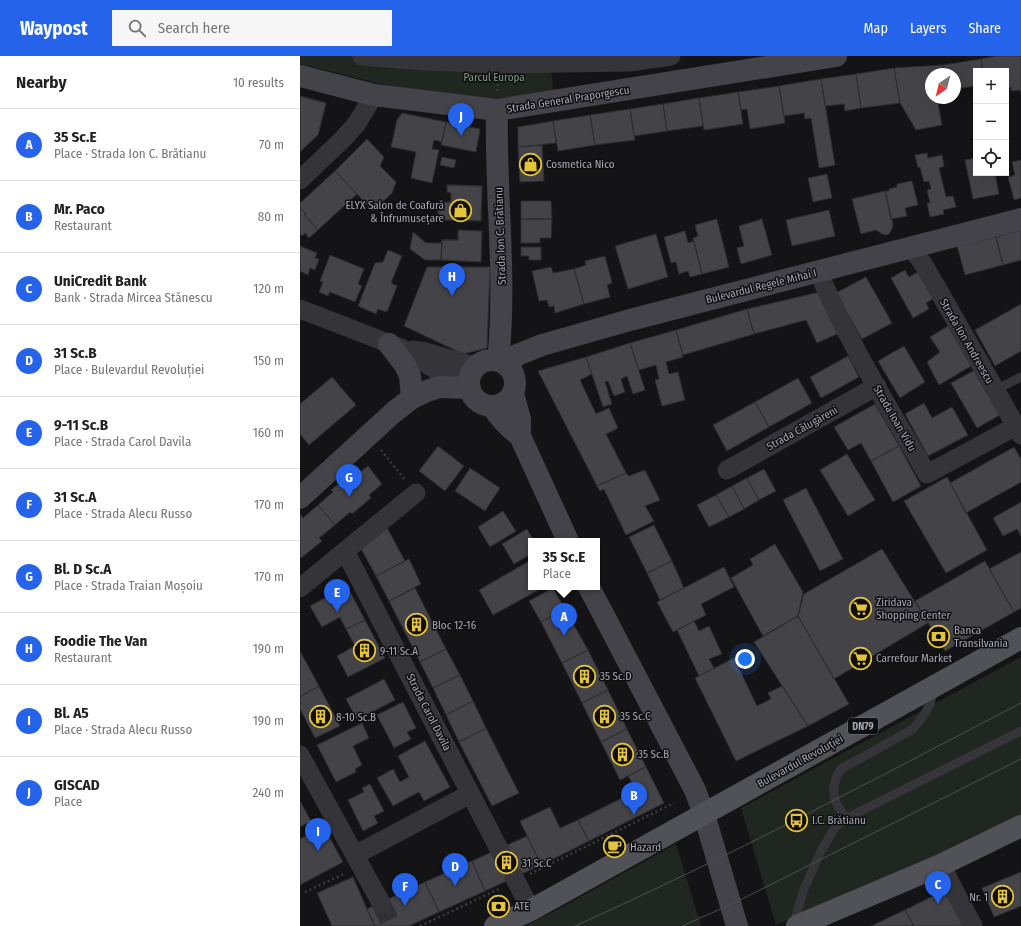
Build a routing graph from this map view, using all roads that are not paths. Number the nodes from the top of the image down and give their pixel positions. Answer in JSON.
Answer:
{"nodes":[{"id":1,"x":362,"y":56,"type":"edge"},
{"id":2,"x":671,"y":56,"type":"edge"},
{"id":3,"x":836,"y":56,"type":"edge"},
{"id":4,"x":300,"y":76,"type":"edge"},
{"id":5,"x":374,"y":95,"type":"junction"},
{"id":6,"x":496,"y":110,"type":"junction"},
{"id":7,"x":300,"y":180,"type":"edge"},
{"id":8,"x":1021,"y":218,"type":"edge"},
{"id":9,"x":912,"y":248,"type":"junction"},
{"id":10,"x":818,"y":271,"type":"junction"},
{"id":11,"x":300,"y":310,"type":"edge"},
{"id":12,"x":395,"y":346,"type":"junction"},
{"id":13,"x":502,"y":363,"type":"junction"},
{"id":14,"x":1021,"y":377,"type":"edge"},
{"id":15,"x":472,"y":379,"type":"junction"},
{"id":16,"x":877,"y":386,"type":"junction"},
{"id":17,"x":995,"y":390,"type":"junction"},
{"id":18,"x":513,"y":393,"type":"junction"},
{"id":19,"x":412,"y":398,"type":"junction"},
{"id":20,"x":492,"y":406,"type":"junction"},
{"id":21,"x":1019,"y":431,"type":"edge"},
{"id":22,"x":520,"y":436,"type":"junction"},
{"id":23,"x":728,"y":470,"type":"dead end"},
{"id":24,"x":416,"y":493,"type":"road end"},
{"id":25,"x":300,"y":498,"type":"edge"},
{"id":26,"x":567,"y":538,"type":"edge"},
{"id":27,"x":345,"y":550,"type":"junction"},
{"id":28,"x":300,"y":588,"type":"edge"},
{"id":29,"x":591,"y":590,"type":"edge"},
{"id":30,"x":1021,"y":638,"type":"edge"},
{"id":31,"x":935,"y":686,"type":"junction"},
{"id":32,"x":1021,"y":731,"type":"edge"},
{"id":33,"x":300,"y":755,"type":"edge"},
{"id":34,"x":470,"y":794,"type":"junction"},
{"id":35,"x":704,"y":814,"type":"junction"},
{"id":36,"x":847,"y":818,"type":"junction"},
{"id":37,"x":1021,"y":826,"type":"edge"},
{"id":38,"x":499,"y":849,"type":"tunnel mouth"},
{"id":39,"x":355,"y":855,"type":"junction"},
{"id":40,"x":942,"y":865,"type":"junction"},
{"id":41,"x":515,"y":879,"type":"tunnel mouth"},
{"id":42,"x":381,"y":902,"type":"tunnel mouth"},
{"id":43,"x":530,"y":910,"type":"junction"},
{"id":44,"x":495,"y":926,"type":"edge"},
{"id":45,"x":738,"y":926,"type":"edge"},
{"id":46,"x":793,"y":926,"type":"edge"},
{"id":47,"x":796,"y":926,"type":"edge"},
{"id":48,"x":973,"y":926,"type":"edge"}],
"edges":[{"from":1,"to":2,"type":"street"},
{"from":3,"to":6,"type":"street","name":"Strada General Praporgescu"},
{"from":4,"to":5,"type":"street","name":"Strada General Praporgescu"},
{"from":5,"to":6,"type":"street","name":"Strada General Praporgescu"},
{"from":5,"to":7,"type":"street"},
{"from":6,"to":13,"type":"street","name":"Strada Ion C. Brătianu"},
{"from":8,"to":9,"type":"street","name":"Bulevardul Regele Mihai I"},
{"from":9,"to":10,"type":"street","name":"Bulevardul Regele Mihai I"},
{"from":9,"to":17,"type":"street","name":"Strada Ion Andreescu"},
{"from":10,"to":13,"type":"street","name":"Bulevardul Regele Mihai I"},
{"from":10,"to":16,"type":"street","name":"Strada Ioan Vidu"},
{"from":11,"to":12,"type":"street"},
{"from":12,"to":15,"type":"street"},
{"from":12,"to":19,"type":"street"},
{"from":13,"to":15,"type":"street"},
{"from":13,"to":18,"type":"street"},
{"from":14,"to":17,"type":"lane"},
{"from":15,"to":19,"type":"street"},
{"from":15,"to":20,"type":"street"},
{"from":16,"to":21,"type":"street","name":"Strada Ioan Vidu"},
{"from":16,"to":23,"type":"street","name":"Strada Călugăreni"},
{"from":17,"to":21,"type":"street","name":"Strada Ion Andreescu"},
{"from":18,"to":20,"type":"street"},
{"from":18,"to":22,"type":"street"},
{"from":19,"to":25,"type":"street"},
{"from":20,"to":22,"type":"street"},
{"from":22,"to":26,"type":"street"},
{"from":24,"to":27,"type":"street"},
{"from":27,"to":28,"type":"street"},
{"from":27,"to":34,"type":"street","name":"Strada Carol Davila"},
{"from":29,"to":35,"type":"street"},
{"from":30,"to":31,"type":"main road","name":"Bulevardul Revoluției","number":"DN79"},
{"from":31,"to":35,"type":"main road","name":"Bulevardul Revoluției","number":"DN79"},
{"from":31,"to":36,"type":"lane"},
{"from":32,"to":36,"type":"lane"},
{"from":33,"to":39,"type":"street"},
{"from":34,"to":38,"type":"street","name":"Strada Carol Davila"},
{"from":34,"to":39,"type":"street"},
{"from":35,"to":43,"type":"main road","name":"Bulevardul Revoluției","number":"DN79"},
{"from":35,"to":45,"type":"street"},
{"from":36,"to":46,"type":"lane"},
{"from":37,"to":40,"type":"main road"},
{"from":39,"to":42,"type":"street"},
{"from":40,"to":47,"type":"main road"},
{"from":40,"to":48,"type":"street"},
{"from":41,"to":43,"type":"street"},
{"from":43,"to":44,"type":"main road","name":"Bulevardul Revoluției","number":"DN79"}]}
